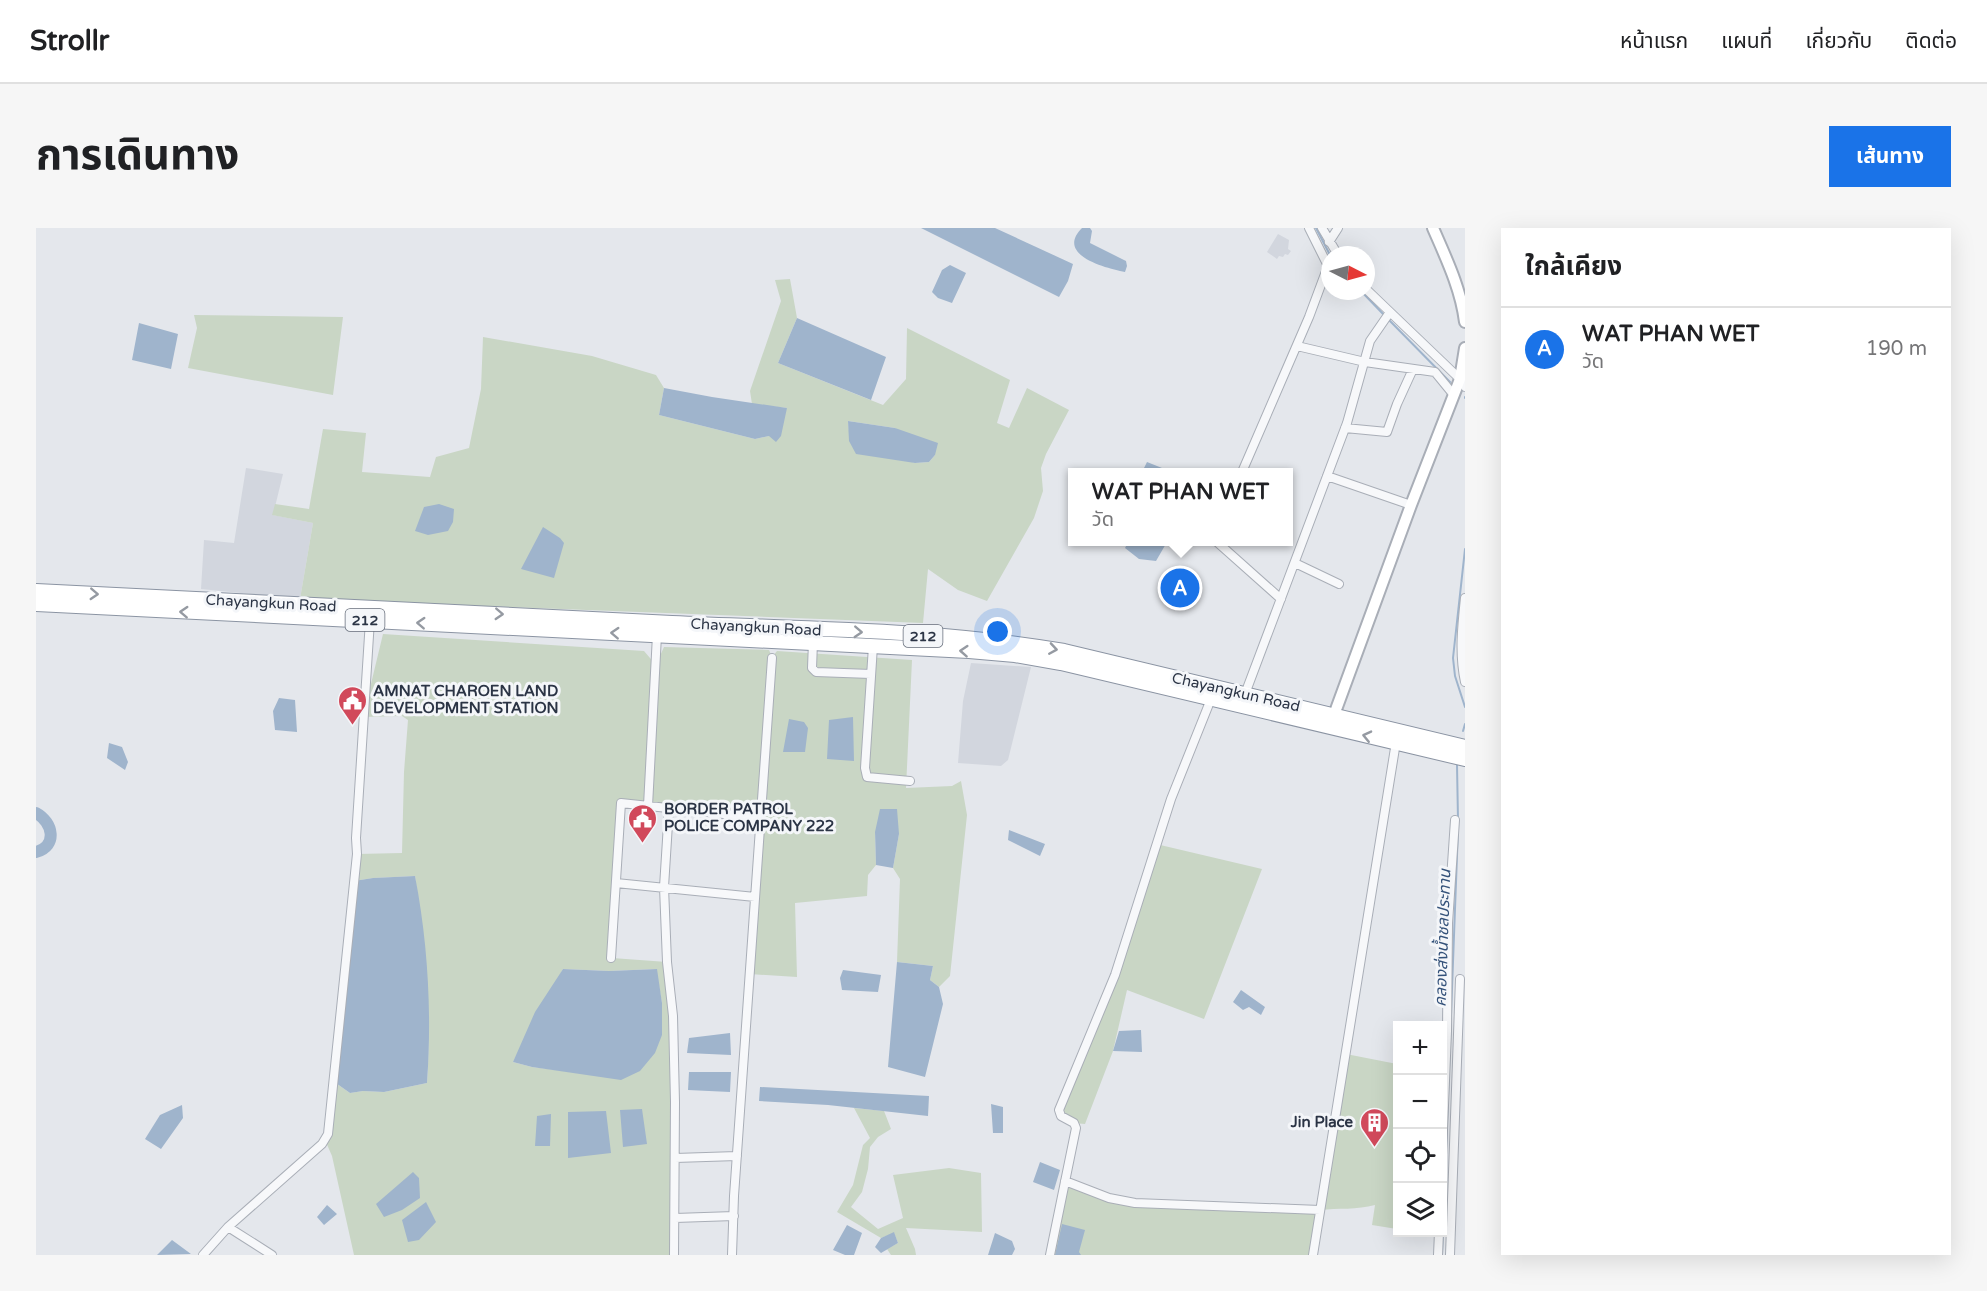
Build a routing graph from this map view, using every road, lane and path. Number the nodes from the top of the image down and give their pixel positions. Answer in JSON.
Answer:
{"nodes":[{"id":1,"x":1309,"y":228,"type":"edge"},
{"id":2,"x":1322,"y":228,"type":"edge"},
{"id":3,"x":1338,"y":228,"type":"edge"},
{"id":4,"x":1433,"y":228,"type":"edge"},
{"id":5,"x":1329,"y":242,"type":"junction"},
{"id":6,"x":1332,"y":246,"type":"edge"},
{"id":7,"x":1375,"y":300,"type":"edge"},
{"id":8,"x":1387,"y":316,"type":"junction"},
{"id":9,"x":1465,"y":322,"type":"edge"},
{"id":10,"x":1297,"y":346,"type":"junction"},
{"id":11,"x":1465,"y":348,"type":"edge"},
{"id":12,"x":1365,"y":362,"type":"junction"},
{"id":13,"x":1413,"y":369,"type":"junction"},
{"id":14,"x":1462,"y":383,"type":"edge"},
{"id":15,"x":1453,"y":394,"type":"junction"},
{"id":16,"x":1345,"y":428,"type":"junction"},
{"id":17,"x":1244,"y":468,"type":"edge"},
{"id":18,"x":1327,"y":476,"type":"junction"},
{"id":19,"x":1411,"y":505,"type":"junction"},
{"id":20,"x":1221,"y":546,"type":"edge"},
{"id":21,"x":1295,"y":563,"type":"junction"},
{"id":22,"x":1339,"y":584,"type":"dead end"},
{"id":23,"x":36,"y":591,"type":"edge"},
{"id":24,"x":1465,"y":598,"type":"edge"},
{"id":25,"x":1281,"y":599,"type":"junction"},
{"id":26,"x":36,"y":604,"type":"edge"},
{"id":27,"x":370,"y":621,"type":"junction"},
{"id":28,"x":695,"y":630,"type":"junction"},
{"id":29,"x":657,"y":635,"type":"junction"},
{"id":30,"x":813,"y":642,"type":"junction"},
{"id":31,"x":873,"y":645,"type":"junction"},
{"id":32,"x":772,"y":658,"type":"dead end"},
{"id":33,"x":871,"y":674,"type":"junction"},
{"id":34,"x":1465,"y":682,"type":"edge"},
{"id":35,"x":1245,"y":694,"type":"junction"},
{"id":36,"x":1211,"y":699,"type":"junction"},
{"id":37,"x":1335,"y":716,"type":"junction"},
{"id":38,"x":1396,"y":742,"type":"junction"},
{"id":39,"x":1465,"y":747,"type":"edge"},
{"id":40,"x":1465,"y":759,"type":"edge"},
{"id":41,"x":910,"y":781,"type":"dead end"},
{"id":42,"x":648,"y":806,"type":"junction"},
{"id":43,"x":669,"y":808,"type":"junction"},
{"id":44,"x":761,"y":818,"type":"junction"},
{"id":45,"x":1455,"y":820,"type":"dead end"},
{"id":46,"x":616,"y":884,"type":"junction"},
{"id":47,"x":664,"y":887,"type":"junction"},
{"id":48,"x":755,"y":897,"type":"junction"},
{"id":49,"x":611,"y":958,"type":"dead end"},
{"id":50,"x":1460,"y":979,"type":"dead end"},
{"id":51,"x":1444,"y":1129,"type":"edge"},
{"id":52,"x":737,"y":1156,"type":"junction"},
{"id":53,"x":675,"y":1158,"type":"junction"},
{"id":54,"x":1065,"y":1181,"type":"junction"},
{"id":55,"x":1320,"y":1210,"type":"junction"},
{"id":56,"x":734,"y":1216,"type":"junction"},
{"id":57,"x":675,"y":1218,"type":"junction"},
{"id":58,"x":228,"y":1227,"type":"junction"},
{"id":59,"x":1439,"y":1237,"type":"edge"},
{"id":60,"x":203,"y":1255,"type":"edge"},
{"id":61,"x":272,"y":1255,"type":"edge"},
{"id":62,"x":674,"y":1255,"type":"edge"},
{"id":63,"x":732,"y":1255,"type":"edge"},
{"id":64,"x":1050,"y":1255,"type":"edge"},
{"id":65,"x":1313,"y":1255,"type":"edge"},
{"id":66,"x":1438,"y":1255,"type":"edge"},
{"id":67,"x":1450,"y":1255,"type":"edge"}],
"edges":[{"from":1,"to":10,"type":"street"},
{"from":2,"to":5,"type":"street"},
{"from":3,"to":5,"type":"street"},
{"from":4,"to":9,"type":"street"},
{"from":5,"to":6,"type":"street"},
{"from":7,"to":8,"type":"street"},
{"from":8,"to":12,"type":"street"},
{"from":8,"to":14,"type":"street"},
{"from":10,"to":12,"type":"street"},
{"from":10,"to":17,"type":"street"},
{"from":11,"to":14,"type":"street"},
{"from":12,"to":13,"type":"street"},
{"from":12,"to":16,"type":"street"},
{"from":13,"to":15,"type":"street"},
{"from":13,"to":16,"type":"street"},
{"from":14,"to":15,"type":"street"},
{"from":15,"to":19,"type":"street"},
{"from":16,"to":18,"type":"street"},
{"from":18,"to":19,"type":"street"},
{"from":18,"to":21,"type":"street"},
{"from":19,"to":37,"type":"street"},
{"from":20,"to":25,"type":"street"},
{"from":21,"to":22,"type":"street"},
{"from":21,"to":25,"type":"street"},
{"from":23,"to":28,"type":"highway","name":"Chayangkun Road","number":"212","one_way":true},
{"from":24,"to":34,"type":"street"},
{"from":25,"to":35,"type":"street"},
{"from":27,"to":26,"type":"highway","name":"Chayangkun Road","number":"212","one_way":true},
{"from":29,"to":27,"type":"highway","name":"Chayangkun Road","number":"212","one_way":true},
{"from":27,"to":58,"type":"street"},
{"from":28,"to":29,"type":"highway","name":"Chayangkun Road","number":"212"},
{"from":28,"to":30,"type":"highway","name":"Chayangkun Road","number":"212"},
{"from":28,"to":35,"type":"highway","name":"Chayangkun Road","number":"212","one_way":true},
{"from":29,"to":42,"type":"street"},
{"from":30,"to":31,"type":"highway","name":"Chayangkun Road","number":"212"},
{"from":30,"to":33,"type":"street"},
{"from":31,"to":33,"type":"street"},
{"from":36,"to":31,"type":"highway","name":"Chayangkun Road","number":"212","one_way":true},
{"from":32,"to":44,"type":"street"},
{"from":33,"to":41,"type":"street"},
{"from":35,"to":37,"type":"highway","name":"Chayangkun Road","number":"212"},
{"from":38,"to":36,"type":"highway","name":"Chayangkun Road","number":"212","one_way":true},
{"from":36,"to":54,"type":"street"},
{"from":37,"to":39,"type":"highway","name":"Chayangkun Road","number":"212"},
{"from":38,"to":40,"type":"highway","name":"Chayangkun Road","number":"212"},
{"from":38,"to":55,"type":"street"},
{"from":42,"to":43,"type":"street"},
{"from":42,"to":46,"type":"street"},
{"from":43,"to":44,"type":"street"},
{"from":43,"to":47,"type":"street"},
{"from":44,"to":48,"type":"street"},
{"from":45,"to":51,"type":"street"},
{"from":46,"to":47,"type":"street"},
{"from":46,"to":49,"type":"street"},
{"from":47,"to":48,"type":"street"},
{"from":47,"to":53,"type":"street"},
{"from":48,"to":52,"type":"street"},
{"from":50,"to":67,"type":"street"},
{"from":52,"to":53,"type":"street"},
{"from":52,"to":56,"type":"street"},
{"from":53,"to":57,"type":"street"},
{"from":54,"to":55,"type":"street"},
{"from":54,"to":64,"type":"street"},
{"from":55,"to":65,"type":"street"},
{"from":56,"to":57,"type":"street"},
{"from":56,"to":63,"type":"street"},
{"from":57,"to":62,"type":"street"},
{"from":58,"to":60,"type":"street"},
{"from":58,"to":61,"type":"street"},
{"from":59,"to":66,"type":"street"}]}
